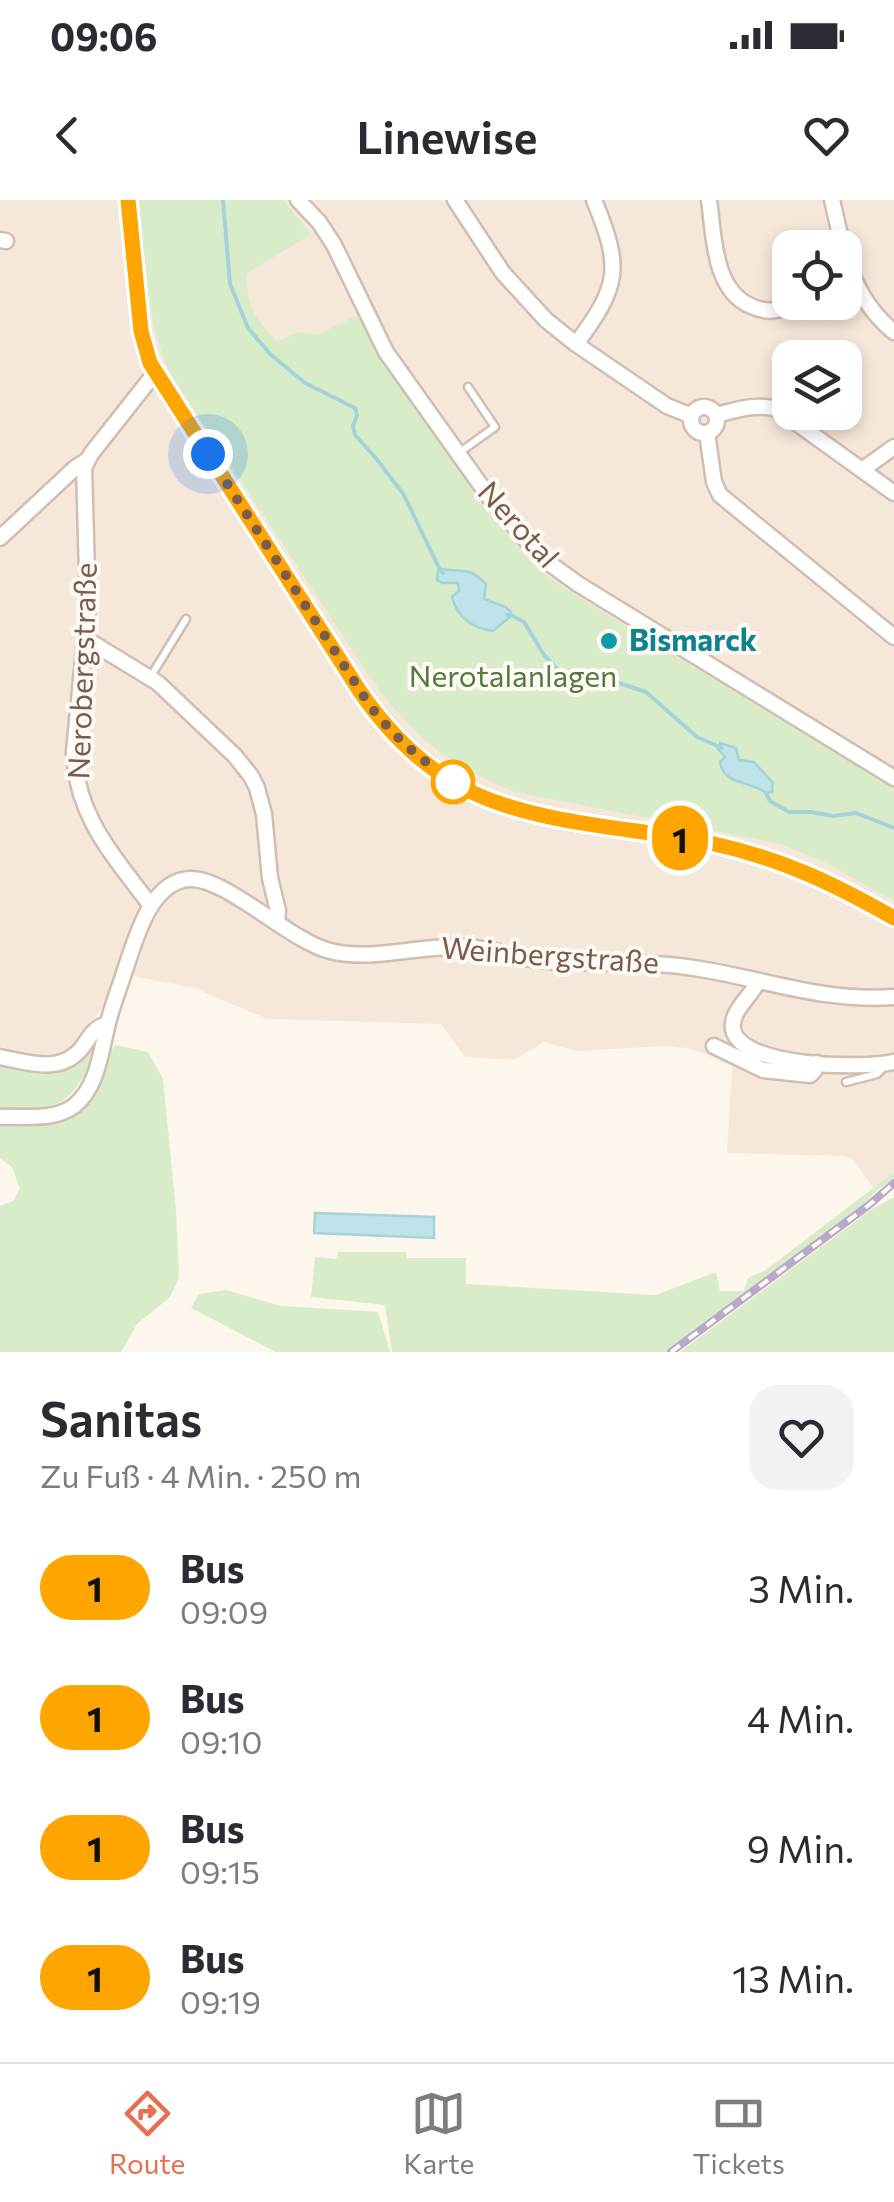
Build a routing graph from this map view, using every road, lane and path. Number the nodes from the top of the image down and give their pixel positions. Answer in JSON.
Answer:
{"nodes":[{"id":1,"x":128,"y":200,"type":"edge"},
{"id":2,"x":298,"y":200,"type":"edge"},
{"id":3,"x":455,"y":200,"type":"edge"},
{"id":4,"x":594,"y":200,"type":"edge"},
{"id":5,"x":709,"y":200,"type":"edge"},
{"id":6,"x":832,"y":200,"type":"edge"},
{"id":7,"x":839,"y":230,"type":"edge"},
{"id":8,"x":862,"y":296,"type":"edge"},
{"id":9,"x":772,"y":310,"type":"edge"},
{"id":10,"x":892,"y":328,"type":"edge"},
{"id":11,"x":576,"y":344,"type":"junction"},
{"id":12,"x":155,"y":372,"type":"junction"},
{"id":13,"x":468,"y":387,"type":"dead end"},
{"id":14,"x":692,"y":416,"type":"junction"},
{"id":15,"x":716,"y":416,"type":"junction"},
{"id":16,"x":707,"y":433,"type":"junction"},
{"id":17,"x":894,"y":447,"type":"edge"},
{"id":18,"x":459,"y":453,"type":"junction"},
{"id":19,"x":86,"y":460,"type":"junction"},
{"id":20,"x":862,"y":470,"type":"junction"},
{"id":21,"x":894,"y":493,"type":"edge"},
{"id":22,"x":0,"y":538,"type":"edge"},
{"id":23,"x":186,"y":619,"type":"dead end"},
{"id":24,"x":894,"y":637,"type":"edge"},
{"id":25,"x":86,"y":639,"type":"junction"},
{"id":26,"x":150,"y":677,"type":"junction"},
{"id":27,"x":894,"y":778,"type":"edge"},
{"id":28,"x":151,"y":906,"type":"junction"},
{"id":29,"x":894,"y":918,"type":"edge"},
{"id":30,"x":278,"y":923,"type":"junction"},
{"id":31,"x":758,"y":981,"type":"junction"},
{"id":32,"x":894,"y":996,"type":"edge"},
{"id":33,"x":108,"y":1024,"type":"junction"},
{"id":34,"x":714,"y":1046,"type":"dead end"},
{"id":35,"x":0,"y":1057,"type":"edge"},
{"id":36,"x":816,"y":1063,"type":"junction"},
{"id":37,"x":889,"y":1063,"type":"edge"},
{"id":38,"x":846,"y":1082,"type":"dead end"},
{"id":39,"x":0,"y":1117,"type":"edge"}],
"edges":[{"from":1,"to":12,"type":"street"},
{"from":2,"to":18,"type":"street","name":"Nerotal"},
{"from":3,"to":11,"type":"street"},
{"from":4,"to":11,"type":"street"},
{"from":5,"to":9,"type":"street"},
{"from":6,"to":7,"type":"street"},
{"from":8,"to":10,"type":"street"},
{"from":11,"to":14,"type":"street"},
{"from":12,"to":19,"type":"street"},
{"from":12,"to":29,"type":"street"},
{"from":13,"to":18,"type":"lane"},
{"from":14,"to":15,"type":"street"},
{"from":14,"to":16,"type":"street"},
{"from":15,"to":16,"type":"street"},
{"from":15,"to":20,"type":"street"},
{"from":16,"to":24,"type":"street"},
{"from":17,"to":20,"type":"street"},
{"from":18,"to":27,"type":"street","name":"Nerotal"},
{"from":19,"to":22,"type":"street"},
{"from":19,"to":25,"type":"street","name":"Nerobergstraße"},
{"from":20,"to":21,"type":"street"},
{"from":23,"to":26,"type":"lane"},
{"from":25,"to":26,"type":"street"},
{"from":25,"to":28,"type":"street","name":"Nerobergstraße"},
{"from":26,"to":30,"type":"street"},
{"from":28,"to":30,"type":"street","name":"Weinbergstraße"},
{"from":28,"to":33,"type":"street"},
{"from":30,"to":31,"type":"street","name":"Weinbergstraße"},
{"from":31,"to":32,"type":"street","name":"Weinbergstraße"},
{"from":31,"to":36,"type":"street"},
{"from":33,"to":35,"type":"street"},
{"from":33,"to":39,"type":"street"},
{"from":34,"to":36,"type":"street"},
{"from":36,"to":37,"type":"street"},
{"from":37,"to":38,"type":"lane"}]}
